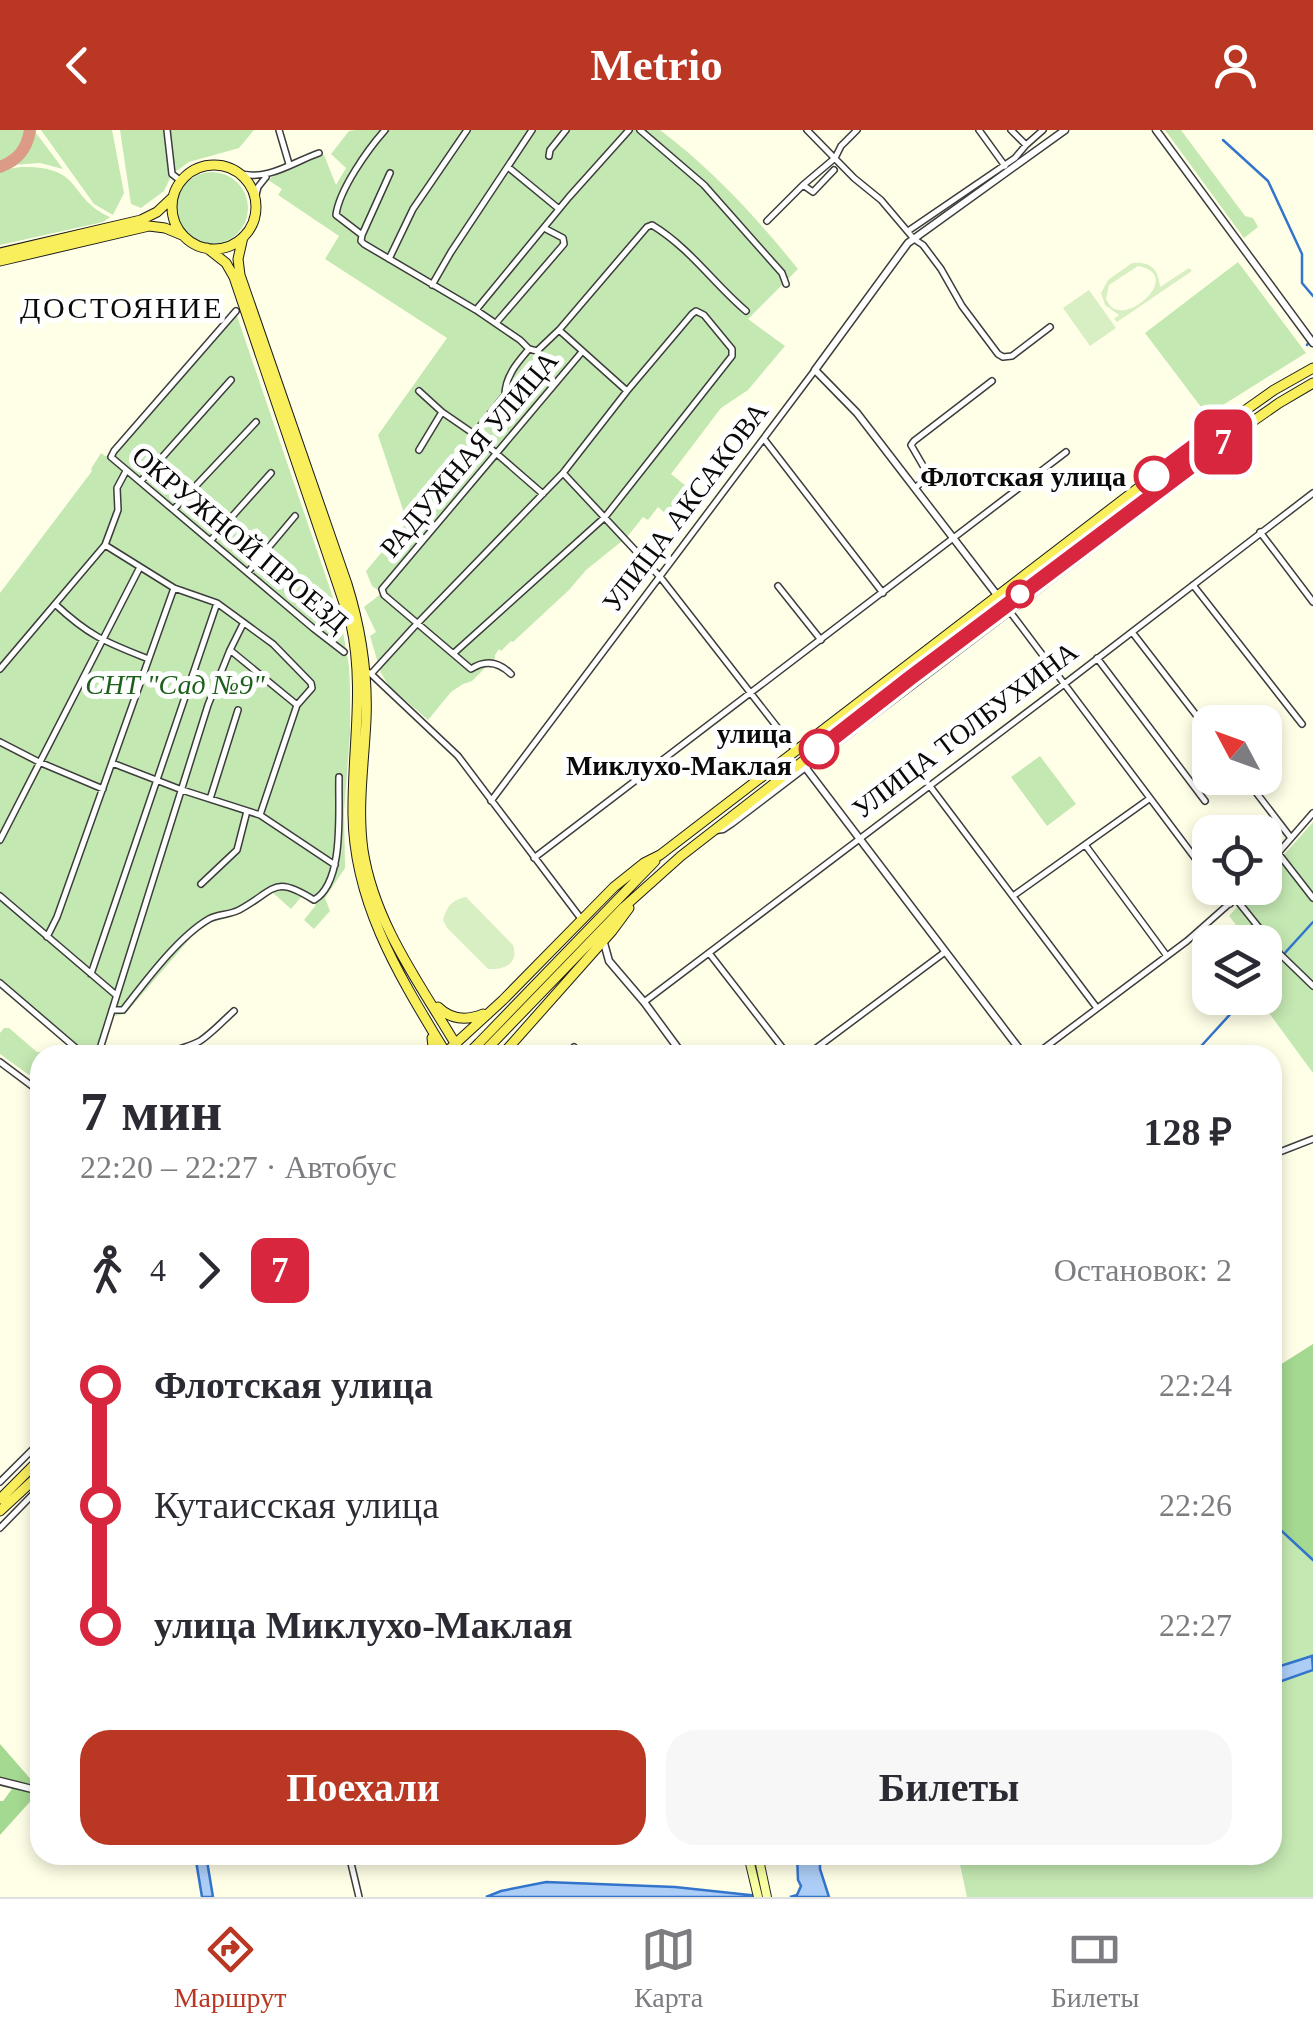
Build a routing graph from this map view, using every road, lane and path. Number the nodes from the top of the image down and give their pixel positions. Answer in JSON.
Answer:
{"nodes":[{"id":1,"x":167,"y":130,"type":"edge"},
{"id":2,"x":279,"y":130,"type":"edge"},
{"id":3,"x":385,"y":130,"type":"edge"},
{"id":4,"x":467,"y":130,"type":"edge"},
{"id":5,"x":532,"y":130,"type":"edge"},
{"id":6,"x":566,"y":130,"type":"edge"},
{"id":7,"x":629,"y":130,"type":"edge"},
{"id":8,"x":640,"y":130,"type":"edge"},
{"id":9,"x":807,"y":130,"type":"edge"},
{"id":10,"x":858,"y":130,"type":"edge"},
{"id":11,"x":979,"y":130,"type":"edge"},
{"id":12,"x":1011,"y":130,"type":"edge"},
{"id":13,"x":1044,"y":130,"type":"edge"},
{"id":14,"x":1064,"y":130,"type":"edge"},
{"id":15,"x":1156,"y":130,"type":"edge"},
{"id":16,"x":1026,"y":145,"type":"junction"},
{"id":17,"x":319,"y":153,"type":"dead end"},
{"id":18,"x":548,"y":156,"type":"dead end"},
{"id":19,"x":834,"y":158,"type":"junction"},
{"id":20,"x":289,"y":164,"type":"junction"},
{"id":21,"x":1005,"y":166,"type":"junction"},
{"id":22,"x":508,"y":167,"type":"junction"},
{"id":23,"x":834,"y":170,"type":"dead end"},
{"id":24,"x":238,"y":173,"type":"junction"},
{"id":25,"x":390,"y":173,"type":"dead end"},
{"id":26,"x":268,"y":174,"type":"junction"},
{"id":27,"x":182,"y":181,"type":"junction"},
{"id":28,"x":802,"y":185,"type":"junction"},
{"id":29,"x":174,"y":194,"type":"junction"},
{"id":30,"x":255,"y":199,"type":"junction"},
{"id":31,"x":560,"y":209,"type":"junction"},
{"id":32,"x":766,"y":221,"type":"dead end"},
{"id":33,"x":544,"y":228,"type":"junction"},
{"id":34,"x":908,"y":231,"type":"junction"},
{"id":35,"x":362,"y":235,"type":"junction"},
{"id":36,"x":184,"y":236,"type":"junction"},
{"id":37,"x":243,"y":237,"type":"junction"},
{"id":38,"x":914,"y":239,"type":"junction"},
{"id":39,"x":206,"y":248,"type":"junction"},
{"id":40,"x":0,"y":253,"type":"edge"},
{"id":41,"x":389,"y":258,"type":"junction"},
{"id":42,"x":0,"y":260,"type":"edge"},
{"id":43,"x":786,"y":284,"type":"dead end"},
{"id":44,"x":432,"y":285,"type":"junction"},
{"id":45,"x":476,"y":310,"type":"junction"},
{"id":46,"x":236,"y":311,"type":"dead end"},
{"id":47,"x":746,"y":311,"type":"dead end"},
{"id":48,"x":496,"y":322,"type":"junction"},
{"id":49,"x":1050,"y":327,"type":"dead end"},
{"id":50,"x":559,"y":330,"type":"junction"},
{"id":51,"x":1313,"y":343,"type":"edge"},
{"id":52,"x":529,"y":349,"type":"junction"},
{"id":53,"x":582,"y":352,"type":"junction"},
{"id":54,"x":1311,"y":367,"type":"edge"},
{"id":55,"x":815,"y":370,"type":"junction"},
{"id":56,"x":231,"y":380,"type":"dead end"},
{"id":57,"x":992,"y":381,"type":"dead end"},
{"id":58,"x":1313,"y":383,"type":"edge"},
{"id":59,"x":419,"y":391,"type":"dead end"},
{"id":60,"x":627,"y":391,"type":"junction"},
{"id":61,"x":442,"y":412,"type":"junction"},
{"id":62,"x":1229,"y":420,"type":"junction"},
{"id":63,"x":256,"y":422,"type":"dead end"},
{"id":64,"x":1238,"y":431,"type":"junction"},
{"id":65,"x":474,"y":434,"type":"junction"},
{"id":66,"x":764,"y":439,"type":"junction"},
{"id":67,"x":419,"y":450,"type":"dead end"},
{"id":68,"x":1066,"y":452,"type":"dead end"},
{"id":69,"x":495,"y":454,"type":"junction"},
{"id":70,"x":126,"y":470,"type":"junction"},
{"id":71,"x":271,"y":473,"type":"dead end"},
{"id":72,"x":563,"y":473,"type":"junction"},
{"id":73,"x":140,"y":481,"type":"junction"},
{"id":74,"x":915,"y":488,"type":"junction"},
{"id":75,"x":1313,"y":493,"type":"edge"},
{"id":76,"x":543,"y":494,"type":"junction"},
{"id":77,"x":174,"y":509,"type":"junction"},
{"id":78,"x":295,"y":516,"type":"dead end"},
{"id":79,"x":604,"y":517,"type":"junction"},
{"id":80,"x":1260,"y":532,"type":"junction"},
{"id":81,"x":954,"y":537,"type":"junction"},
{"id":82,"x":212,"y":540,"type":"junction"},
{"id":83,"x":105,"y":545,"type":"junction"},
{"id":84,"x":140,"y":567,"type":"junction"},
{"id":85,"x":248,"y":572,"type":"junction"},
{"id":86,"x":661,"y":578,"type":"junction"},
{"id":87,"x":1193,"y":585,"type":"junction"},
{"id":88,"x":778,"y":586,"type":"dead end"},
{"id":89,"x":174,"y":588,"type":"junction"},
{"id":90,"x":883,"y":592,"type":"junction"},
{"id":91,"x":997,"y":595,"type":"junction"},
{"id":92,"x":217,"y":602,"type":"junction"},
{"id":93,"x":1313,"y":602,"type":"edge"},
{"id":94,"x":55,"y":604,"type":"junction"},
{"id":95,"x":1008,"y":608,"type":"junction"},
{"id":96,"x":418,"y":623,"type":"junction"},
{"id":97,"x":244,"y":624,"type":"junction"},
{"id":98,"x":1132,"y":632,"type":"junction"},
{"id":99,"x":820,"y":640,"type":"junction"},
{"id":100,"x":103,"y":641,"type":"junction"},
{"id":101,"x":230,"y":650,"type":"junction"},
{"id":102,"x":344,"y":652,"type":"dead end"},
{"id":103,"x":454,"y":653,"type":"junction"},
{"id":104,"x":147,"y":658,"type":"junction"},
{"id":105,"x":943,"y":658,"type":"junction"},
{"id":106,"x":1097,"y":658,"type":"junction"},
{"id":107,"x":902,"y":668,"type":"junction"},
{"id":108,"x":0,"y":669,"type":"edge"},
{"id":109,"x":368,"y":670,"type":"junction"},
{"id":110,"x":512,"y":674,"type":"dead end"},
{"id":111,"x":910,"y":678,"type":"junction"},
{"id":112,"x":379,"y":682,"type":"junction"},
{"id":113,"x":1063,"y":686,"type":"junction"},
{"id":114,"x":366,"y":688,"type":"junction"},
{"id":115,"x":749,"y":693,"type":"junction"},
{"id":116,"x":297,"y":705,"type":"junction"},
{"id":117,"x":238,"y":710,"type":"dead end"},
{"id":118,"x":1192,"y":710,"type":"edge"},
{"id":119,"x":1302,"y":724,"type":"dead end"},
{"id":120,"x":852,"y":727,"type":"junction"},
{"id":121,"x":0,"y":742,"type":"edge"},
{"id":122,"x":795,"y":750,"type":"junction"},
{"id":123,"x":815,"y":760,"type":"junction"},
{"id":124,"x":39,"y":762,"type":"junction"},
{"id":125,"x":112,"y":763,"type":"junction"},
{"id":126,"x":804,"y":765,"type":"junction"},
{"id":127,"x":340,"y":777,"type":"dead end"},
{"id":128,"x":815,"y":778,"type":"junction"},
{"id":129,"x":156,"y":781,"type":"junction"},
{"id":130,"x":928,"y":785,"type":"junction"},
{"id":131,"x":103,"y":789,"type":"junction"},
{"id":132,"x":182,"y":790,"type":"junction"},
{"id":133,"x":1258,"y":795,"type":"edge"},
{"id":134,"x":210,"y":799,"type":"junction"},
{"id":135,"x":1149,"y":799,"type":"junction"},
{"id":136,"x":491,"y":801,"type":"junction"},
{"id":137,"x":1205,"y":801,"type":"dead end"},
{"id":138,"x":247,"y":811,"type":"junction"},
{"id":139,"x":1313,"y":813,"type":"edge"},
{"id":140,"x":260,"y":815,"type":"junction"},
{"id":141,"x":859,"y":838,"type":"junction"},
{"id":142,"x":1292,"y":838,"type":"junction"},
{"id":143,"x":0,"y":840,"type":"edge"},
{"id":144,"x":1085,"y":845,"type":"junction"},
{"id":145,"x":1282,"y":849,"type":"edge"},
{"id":146,"x":660,"y":855,"type":"junction"},
{"id":147,"x":1192,"y":855,"type":"edge"},
{"id":148,"x":534,"y":858,"type":"junction"},
{"id":149,"x":1282,"y":858,"type":"edge"},
{"id":150,"x":336,"y":866,"type":"junction"},
{"id":151,"x":202,"y":884,"type":"dead end"},
{"id":152,"x":639,"y":892,"type":"junction"},
{"id":153,"x":0,"y":896,"type":"edge"},
{"id":154,"x":1013,"y":896,"type":"junction"},
{"id":155,"x":1313,"y":898,"type":"edge"},
{"id":156,"x":1229,"y":905,"type":"edge"},
{"id":157,"x":1236,"y":905,"type":"edge"},
{"id":158,"x":582,"y":920,"type":"junction"},
{"id":159,"x":47,"y":937,"type":"junction"},
{"id":160,"x":604,"y":940,"type":"junction"},
{"id":161,"x":945,"y":951,"type":"junction"},
{"id":162,"x":709,"y":953,"type":"junction"},
{"id":163,"x":1168,"y":956,"type":"junction"},
{"id":164,"x":609,"y":961,"type":"junction"},
{"id":165,"x":583,"y":963,"type":"junction"},
{"id":166,"x":91,"y":974,"type":"junction"},
{"id":167,"x":0,"y":983,"type":"edge"},
{"id":168,"x":1313,"y":986,"type":"edge"},
{"id":169,"x":422,"y":988,"type":"junction"},
{"id":170,"x":116,"y":996,"type":"junction"},
{"id":171,"x":644,"y":1002,"type":"junction"},
{"id":172,"x":494,"y":1008,"type":"junction"},
{"id":173,"x":1097,"y":1008,"type":"junction"},
{"id":174,"x":112,"y":1010,"type":"junction"},
{"id":175,"x":234,"y":1012,"type":"dead end"},
{"id":176,"x":479,"y":1021,"type":"junction"},
{"id":177,"x":455,"y":1042,"type":"junction"},
{"id":178,"x":72,"y":1045,"type":"edge"},
{"id":179,"x":101,"y":1045,"type":"edge"},
{"id":180,"x":188,"y":1045,"type":"edge"},
{"id":181,"x":435,"y":1045,"type":"edge"},
{"id":182,"x":452,"y":1045,"type":"edge"},
{"id":183,"x":461,"y":1045,"type":"edge"},
{"id":184,"x":468,"y":1045,"type":"edge"},
{"id":185,"x":482,"y":1045,"type":"edge"},
{"id":186,"x":482,"y":1045,"type":"edge"},
{"id":187,"x":511,"y":1045,"type":"edge"},
{"id":188,"x":676,"y":1045,"type":"edge"},
{"id":189,"x":780,"y":1045,"type":"edge"},
{"id":190,"x":820,"y":1045,"type":"edge"},
{"id":191,"x":1016,"y":1045,"type":"edge"},
{"id":192,"x":1048,"y":1045,"type":"edge"},
{"id":193,"x":0,"y":1062,"type":"edge"},
{"id":194,"x":30,"y":1084,"type":"edge"},
{"id":195,"x":1313,"y":1139,"type":"edge"},
{"id":196,"x":1282,"y":1151,"type":"edge"},
{"id":197,"x":30,"y":1452,"type":"edge"},
{"id":198,"x":30,"y":1469,"type":"edge"},
{"id":199,"x":0,"y":1482,"type":"edge"},
{"id":200,"x":30,"y":1484,"type":"edge"},
{"id":201,"x":0,"y":1496,"type":"edge"},
{"id":202,"x":30,"y":1497,"type":"edge"},
{"id":203,"x":0,"y":1512,"type":"edge"},
{"id":204,"x":11,"y":1516,"type":"junction"},
{"id":205,"x":0,"y":1528,"type":"edge"},
{"id":206,"x":0,"y":1781,"type":"edge"},
{"id":207,"x":30,"y":1788,"type":"edge"},
{"id":208,"x":351,"y":1865,"type":"edge"},
{"id":209,"x":750,"y":1865,"type":"edge"},
{"id":210,"x":760,"y":1865,"type":"edge"},
{"id":211,"x":359,"y":1897,"type":"edge"},
{"id":212,"x":758,"y":1897,"type":"edge"},
{"id":213,"x":768,"y":1897,"type":"edge"}],
"edges":[{"from":1,"to":27,"type":"street"},
{"from":2,"to":20,"type":"street"},
{"from":3,"to":35,"type":"street"},
{"from":4,"to":41,"type":"street"},
{"from":5,"to":22,"type":"street"},
{"from":6,"to":18,"type":"street"},
{"from":7,"to":31,"type":"street"},
{"from":8,"to":43,"type":"street"},
{"from":9,"to":19,"type":"street"},
{"from":10,"to":19,"type":"street"},
{"from":11,"to":21,"type":"street"},
{"from":12,"to":16,"type":"street"},
{"from":13,"to":16,"type":"street"},
{"from":14,"to":38,"type":"street","name":"УЛИЦА АКСАКОВА"},
{"from":15,"to":51,"type":"street"},
{"from":16,"to":21,"type":"street"},
{"from":17,"to":20,"type":"street"},
{"from":19,"to":28,"type":"street"},
{"from":19,"to":34,"type":"street"},
{"from":20,"to":26,"type":"street"},
{"from":21,"to":34,"type":"street"},
{"from":22,"to":31,"type":"street"},
{"from":22,"to":44,"type":"street"},
{"from":23,"to":28,"type":"street"},
{"from":24,"to":26,"type":"street"},
{"from":24,"to":27,"type":"main road"},
{"from":24,"to":30,"type":"main road"},
{"from":25,"to":35,"type":"street"},
{"from":26,"to":30,"type":"street"},
{"from":27,"to":29,"type":"main road"},
{"from":28,"to":32,"type":"street"},
{"from":29,"to":36,"type":"main road"},
{"from":29,"to":40,"type":"main road"},
{"from":30,"to":37,"type":"main road"},
{"from":31,"to":33,"type":"street"},
{"from":33,"to":45,"type":"street"},
{"from":33,"to":48,"type":"street"},
{"from":34,"to":38,"type":"street"},
{"from":35,"to":41,"type":"street"},
{"from":36,"to":39,"type":"main road"},
{"from":36,"to":42,"type":"main road"},
{"from":37,"to":39,"type":"main road"},
{"from":37,"to":109,"type":"main road"},
{"from":38,"to":49,"type":"street"},
{"from":38,"to":55,"type":"street","name":"УЛИЦА АКСАКОВА"},
{"from":39,"to":181,"type":"main road"},
{"from":41,"to":44,"type":"street"},
{"from":44,"to":45,"type":"street"},
{"from":45,"to":48,"type":"street"},
{"from":46,"to":70,"type":"street","name":"ОКРУЖНОЙ ПРОЕЗД"},
{"from":47,"to":50,"type":"street"},
{"from":48,"to":52,"type":"street"},
{"from":50,"to":52,"type":"street"},
{"from":50,"to":53,"type":"street"},
{"from":52,"to":65,"type":"street"},
{"from":53,"to":60,"type":"street"},
{"from":53,"to":69,"type":"street","name":"РАДУЖНАЯ УЛИЦА"},
{"from":54,"to":62,"type":"main road"},
{"from":55,"to":66,"type":"street","name":"УЛИЦА АКСАКОВА"},
{"from":55,"to":74,"type":"street"},
{"from":56,"to":73,"type":"street"},
{"from":57,"to":74,"type":"street"},
{"from":58,"to":64,"type":"main road"},
{"from":59,"to":61,"type":"street"},
{"from":60,"to":72,"type":"street"},
{"from":60,"to":79,"type":"street"},
{"from":61,"to":65,"type":"street"},
{"from":61,"to":67,"type":"street"},
{"from":62,"to":64,"type":"main road"},
{"from":62,"to":91,"type":"main road"},
{"from":63,"to":77,"type":"street"},
{"from":64,"to":95,"type":"main road"},
{"from":65,"to":69,"type":"street"},
{"from":66,"to":86,"type":"street","name":"УЛИЦА АКСАКОВА"},
{"from":66,"to":90,"type":"street"},
{"from":68,"to":81,"type":"street"},
{"from":69,"to":76,"type":"street"},
{"from":69,"to":96,"type":"street","name":"РАДУЖНАЯ УЛИЦА"},
{"from":70,"to":73,"type":"street","name":"ОКРУЖНОЙ ПРОЕЗД"},
{"from":70,"to":83,"type":"street"},
{"from":71,"to":82,"type":"street"},
{"from":72,"to":76,"type":"street"},
{"from":72,"to":79,"type":"street"},
{"from":73,"to":77,"type":"street","name":"ОКРУЖНОЙ ПРОЕЗД"},
{"from":74,"to":81,"type":"street"},
{"from":75,"to":80,"type":"street","name":"УЛИЦА ТОЛБУХИНА"},
{"from":76,"to":96,"type":"street"},
{"from":77,"to":82,"type":"street","name":"ОКРУЖНОЙ ПРОЕЗД"},
{"from":78,"to":85,"type":"street"},
{"from":79,"to":86,"type":"street"},
{"from":79,"to":103,"type":"street"},
{"from":80,"to":87,"type":"street","name":"УЛИЦА ТОЛБУХИНА"},
{"from":80,"to":93,"type":"street"},
{"from":81,"to":90,"type":"street"},
{"from":81,"to":91,"type":"street"},
{"from":82,"to":85,"type":"street","name":"ОКРУЖНОЙ ПРОЕЗД"},
{"from":83,"to":84,"type":"street"},
{"from":83,"to":94,"type":"street"},
{"from":84,"to":89,"type":"street"},
{"from":84,"to":100,"type":"street"},
{"from":85,"to":102,"type":"street","name":"ОКРУЖНОЙ ПРОЕЗД"},
{"from":86,"to":115,"type":"street"},
{"from":86,"to":136,"type":"street","name":"УЛИЦА АКСАКОВА"},
{"from":87,"to":98,"type":"street","name":"УЛИЦА ТОЛБУХИНА"},
{"from":87,"to":119,"type":"street"},
{"from":88,"to":99,"type":"street"},
{"from":89,"to":92,"type":"street"},
{"from":89,"to":104,"type":"street"},
{"from":90,"to":99,"type":"street"},
{"from":91,"to":107,"type":"main road"},
{"from":92,"to":97,"type":"street"},
{"from":92,"to":129,"type":"street"},
{"from":94,"to":100,"type":"street"},
{"from":94,"to":108,"type":"street"},
{"from":95,"to":105,"type":"main road"},
{"from":95,"to":113,"type":"street"},
{"from":96,"to":103,"type":"street"},
{"from":96,"to":109,"type":"street"},
{"from":97,"to":101,"type":"street"},
{"from":97,"to":116,"type":"street"},
{"from":98,"to":106,"type":"street","name":"УЛИЦА ТОЛБУХИНА"},
{"from":98,"to":118,"type":"street"},
{"from":99,"to":115,"type":"street"},
{"from":100,"to":104,"type":"street"},
{"from":100,"to":124,"type":"street"},
{"from":101,"to":116,"type":"street"},
{"from":101,"to":132,"type":"street"},
{"from":103,"to":110,"type":"street"},
{"from":104,"to":125,"type":"street"},
{"from":105,"to":111,"type":"main road"},
{"from":105,"to":120,"type":"street"},
{"from":106,"to":113,"type":"street","name":"УЛИЦА ТОЛБУХИНА"},
{"from":106,"to":137,"type":"street"},
{"from":107,"to":111,"type":"main road"},
{"from":107,"to":122,"type":"main road"},
{"from":109,"to":112,"type":"street"},
{"from":109,"to":114,"type":"main road"},
{"from":111,"to":120,"type":"main road"},
{"from":112,"to":114,"type":"street"},
{"from":112,"to":136,"type":"street"},
{"from":113,"to":130,"type":"street","name":"УЛИЦА ТОЛБУХИНА"},
{"from":113,"to":135,"type":"street"},
{"from":114,"to":169,"type":"main road"},
{"from":115,"to":122,"type":"street"},
{"from":115,"to":148,"type":"street"},
{"from":116,"to":140,"type":"street"},
{"from":117,"to":134,"type":"street"},
{"from":120,"to":123,"type":"street"},
{"from":120,"to":126,"type":"main road"},
{"from":121,"to":124,"type":"street"},
{"from":122,"to":146,"type":"main road"},
{"from":123,"to":126,"type":"street"},
{"from":123,"to":128,"type":"street"},
{"from":124,"to":131,"type":"street"},
{"from":124,"to":143,"type":"street"},
{"from":125,"to":129,"type":"street"},
{"from":125,"to":131,"type":"street"},
{"from":126,"to":128,"type":"street"},
{"from":126,"to":152,"type":"main road"},
{"from":127,"to":150,"type":"street"},
{"from":128,"to":141,"type":"street"},
{"from":129,"to":132,"type":"street"},
{"from":129,"to":166,"type":"street"},
{"from":130,"to":141,"type":"street","name":"УЛИЦА ТОЛБУХИНА"},
{"from":130,"to":154,"type":"street"},
{"from":131,"to":159,"type":"street"},
{"from":132,"to":134,"type":"street"},
{"from":132,"to":170,"type":"street"},
{"from":133,"to":142,"type":"street"},
{"from":134,"to":138,"type":"street"},
{"from":135,"to":144,"type":"street"},
{"from":135,"to":147,"type":"street"},
{"from":136,"to":148,"type":"street"},
{"from":138,"to":140,"type":"street"},
{"from":138,"to":151,"type":"street"},
{"from":139,"to":142,"type":"street"},
{"from":140,"to":150,"type":"street"},
{"from":141,"to":161,"type":"street"},
{"from":141,"to":162,"type":"street","name":"УЛИЦА ТОЛБУХИНА"},
{"from":142,"to":145,"type":"street"},
{"from":144,"to":154,"type":"street"},
{"from":144,"to":163,"type":"street"},
{"from":146,"to":158,"type":"main road"},
{"from":146,"to":186,"type":"main road"},
{"from":148,"to":158,"type":"street"},
{"from":149,"to":155,"type":"street"},
{"from":150,"to":174,"type":"street"},
{"from":152,"to":160,"type":"main road"},
{"from":152,"to":185,"type":"main road"},
{"from":153,"to":159,"type":"street"},
{"from":154,"to":173,"type":"street"},
{"from":156,"to":163,"type":"street"},
{"from":157,"to":168,"type":"street"},
{"from":158,"to":172,"type":"main road"},
{"from":159,"to":166,"type":"street"},
{"from":160,"to":164,"type":"street"},
{"from":160,"to":165,"type":"main road"},
{"from":161,"to":190,"type":"street"},
{"from":161,"to":191,"type":"street"},
{"from":162,"to":171,"type":"street","name":"УЛИЦА ТОЛБУХИНА"},
{"from":162,"to":189,"type":"street"},
{"from":163,"to":173,"type":"street"},
{"from":164,"to":165,"type":"street"},
{"from":164,"to":171,"type":"street"},
{"from":165,"to":187,"type":"main road"},
{"from":166,"to":170,"type":"street"},
{"from":167,"to":178,"type":"street"},
{"from":169,"to":172,"type":"main road"},
{"from":169,"to":177,"type":"main road"},
{"from":170,"to":174,"type":"street"},
{"from":171,"to":188,"type":"street"},
{"from":172,"to":176,"type":"main road"},
{"from":173,"to":192,"type":"street"},
{"from":174,"to":179,"type":"street"},
{"from":175,"to":180,"type":"street"},
{"from":176,"to":177,"type":"main road"},
{"from":176,"to":184,"type":"main road"},
{"from":177,"to":182,"type":"main road"},
{"from":177,"to":183,"type":"main road"},
{"from":193,"to":194,"type":"street"},
{"from":195,"to":196,"type":"street"},
{"from":197,"to":199,"type":"street"},
{"from":198,"to":201,"type":"main road"},
{"from":200,"to":203,"type":"main road"},
{"from":202,"to":204,"type":"street"},
{"from":203,"to":204,"type":"street"},
{"from":204,"to":205,"type":"street"},
{"from":206,"to":207,"type":"street"},
{"from":208,"to":211,"type":"street"},
{"from":209,"to":212,"type":"main road"},
{"from":210,"to":213,"type":"main road"}]}
